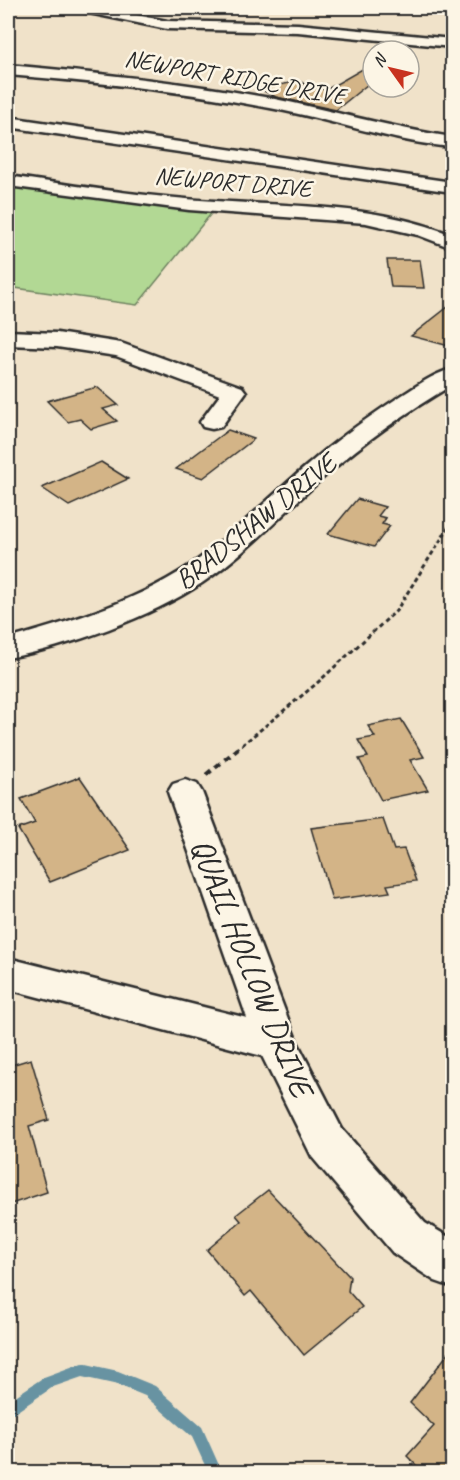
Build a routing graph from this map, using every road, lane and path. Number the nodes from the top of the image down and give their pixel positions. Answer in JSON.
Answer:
{"nodes":[{"id":1,"x":84,"y":8,"type":"edge"},
{"id":2,"x":453,"y":43,"type":"edge"},
{"id":3,"x":11,"y":75,"type":"edge"},
{"id":4,"x":8,"y":122,"type":"edge"},
{"id":5,"x":453,"y":142,"type":"edge"},
{"id":6,"x":8,"y":181,"type":"edge"},
{"id":7,"x":453,"y":187,"type":"edge"},
{"id":8,"x":453,"y":242,"type":"edge"},
{"id":9,"x":8,"y":338,"type":"edge"},
{"id":10,"x":453,"y":375,"type":"edge"},
{"id":11,"x":212,"y":422,"type":"dead end"},
{"id":12,"x":453,"y":522,"type":"edge"},
{"id":13,"x":8,"y":649,"type":"edge"},
{"id":14,"x":185,"y":792,"type":"joint"},
{"id":15,"x":8,"y":974,"type":"edge"},
{"id":16,"x":276,"y":1042,"type":"junction"},
{"id":17,"x":453,"y":1265,"type":"edge"}],
"edges":[{"from":1,"to":2,"type":"street"},
{"from":3,"to":5,"type":"street","name":"NEWPORT RIDGE DRIVE"},
{"from":4,"to":7,"type":"street"},
{"from":6,"to":8,"type":"street","name":"NEWPORT DRIVE"},
{"from":9,"to":11,"type":"street"},
{"from":10,"to":13,"type":"street","name":"BRADSHAW DRIVE"},
{"from":12,"to":14,"type":"path"},
{"from":14,"to":16,"type":"street","name":"QUAIL HOLLOW DRIVE"},
{"from":15,"to":16,"type":"street"},
{"from":16,"to":17,"type":"street","name":"QUAIL HOLLOW DRIVE"}]}
